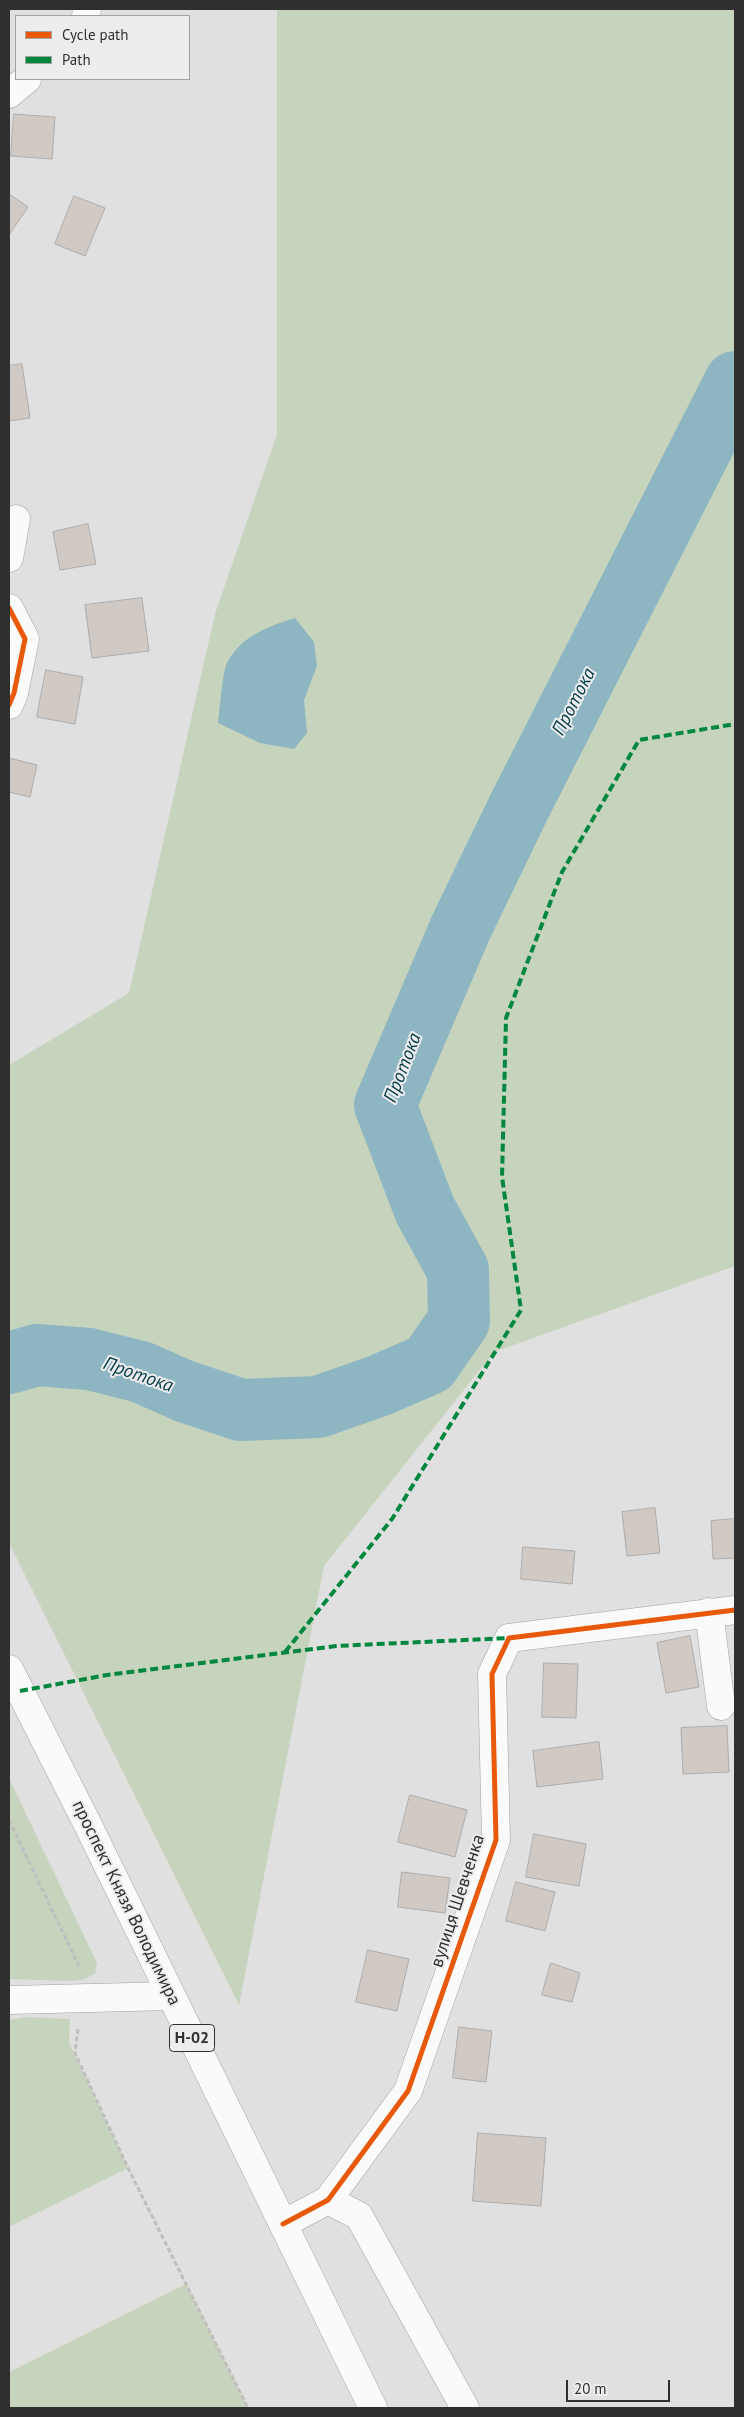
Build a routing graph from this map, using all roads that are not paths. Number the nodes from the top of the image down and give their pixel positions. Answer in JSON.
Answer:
{"nodes":[{"id":1,"x":26,"y":80,"type":"edge"},
{"id":2,"x":9,"y":94,"type":"edge"},
{"id":3,"x":16,"y":519,"type":"dead end"},
{"id":4,"x":9,"y":558,"type":"edge"},
{"id":5,"x":9,"y":608,"type":"edge"},
{"id":6,"x":9,"y":705,"type":"edge"},
{"id":7,"x":722,"y":1611,"type":"edge"},
{"id":8,"x":9,"y":1668,"type":"edge"},
{"id":9,"x":721,"y":1706,"type":"dead end"},
{"id":10,"x":171,"y":1996,"type":"junction"},
{"id":11,"x":9,"y":2000,"type":"edge"},
{"id":12,"x":328,"y":2200,"type":"junction"},
{"id":13,"x":283,"y":2224,"type":"junction"},
{"id":14,"x":373,"y":2408,"type":"edge"},
{"id":15,"x":465,"y":2408,"type":"edge"}],
"edges":[{"from":1,"to":2,"type":"street"},
{"from":3,"to":4,"type":"street"},
{"from":5,"to":6,"type":"street"},
{"from":7,"to":9,"type":"street"},
{"from":7,"to":12,"type":"street","name":"вулиця Шевченка"},
{"from":8,"to":10,"type":"street","name":"проспект Князя Володимира","number":"Н-02"},
{"from":10,"to":11,"type":"street"},
{"from":10,"to":13,"type":"street","name":"проспект Князя Володимира","number":"Н-02"},
{"from":12,"to":13,"type":"street","name":"вулиця Шевченка"},
{"from":12,"to":15,"type":"street"},
{"from":13,"to":14,"type":"street","name":"проспект Князя Володимира","number":"Н-02"}]}
